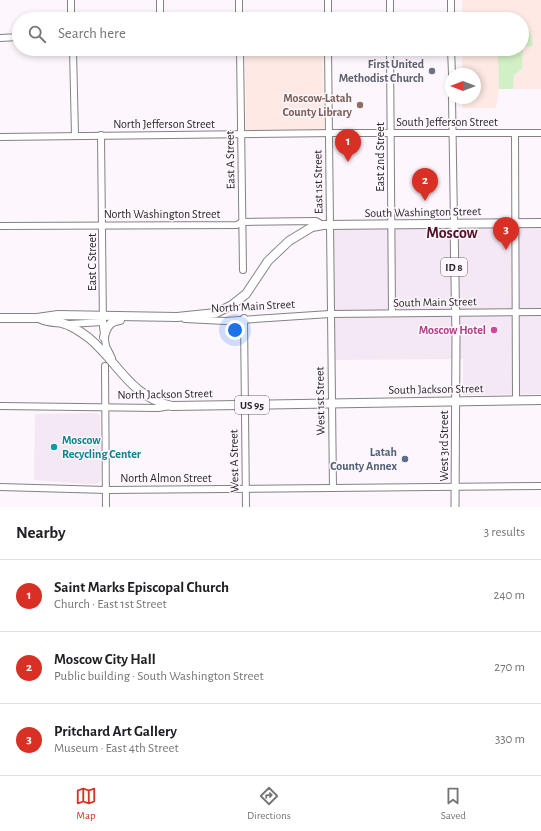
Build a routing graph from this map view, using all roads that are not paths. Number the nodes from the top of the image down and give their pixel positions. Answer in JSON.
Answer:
{"nodes":[{"id":1,"x":71,"y":0,"type":"edge"},
{"id":2,"x":160,"y":0,"type":"edge"},
{"id":3,"x":239,"y":0,"type":"edge"},
{"id":4,"x":328,"y":0,"type":"edge"},
{"id":5,"x":390,"y":0,"type":"edge"},
{"id":6,"x":451,"y":0,"type":"edge"},
{"id":7,"x":71,"y":12,"type":"edge"},
{"id":8,"x":160,"y":12,"type":"edge"},
{"id":9,"x":239,"y":12,"type":"edge"},
{"id":10,"x":328,"y":12,"type":"edge"},
{"id":11,"x":390,"y":12,"type":"edge"},
{"id":12,"x":451,"y":12,"type":"edge"},
{"id":13,"x":0,"y":38,"type":"edge"},
{"id":14,"x":12,"y":38,"type":"edge"},
{"id":15,"x":73,"y":56,"type":"edge"},
{"id":16,"x":240,"y":56,"type":"edge"},
{"id":17,"x":328,"y":56,"type":"edge"},
{"id":18,"x":390,"y":56,"type":"edge"},
{"id":19,"x":451,"y":56,"type":"edge"},
{"id":20,"x":452,"y":68,"type":"edge"},
{"id":21,"x":452,"y":104,"type":"edge"},
{"id":22,"x":329,"y":133,"type":"junction"},
{"id":23,"x":391,"y":133,"type":"junction"},
{"id":24,"x":452,"y":133,"type":"junction"},
{"id":25,"x":515,"y":133,"type":"junction"},
{"id":26,"x":541,"y":133,"type":"edge"},
{"id":27,"x":241,"y":134,"type":"junction"},
{"id":28,"x":101,"y":135,"type":"junction"},
{"id":29,"x":74,"y":136,"type":"junction"},
{"id":30,"x":0,"y":137,"type":"edge"},
{"id":31,"x":242,"y":222,"type":"junction"},
{"id":32,"x":454,"y":223,"type":"junction"},
{"id":33,"x":516,"y":223,"type":"junction"},
{"id":34,"x":541,"y":223,"type":"edge"},
{"id":35,"x":391,"y":224,"type":"junction"},
{"id":36,"x":102,"y":225,"type":"junction"},
{"id":37,"x":326,"y":225,"type":"junction"},
{"id":38,"x":0,"y":226,"type":"edge"},
{"id":39,"x":243,"y":270,"type":"dead end"},
{"id":40,"x":516,"y":312,"type":"junction"},
{"id":41,"x":541,"y":312,"type":"edge"},
{"id":42,"x":392,"y":313,"type":"junction"},
{"id":43,"x":456,"y":313,"type":"junction"},
{"id":44,"x":330,"y":314,"type":"junction"},
{"id":45,"x":139,"y":317,"type":"junction"},
{"id":46,"x":177,"y":317,"type":"junction"},
{"id":47,"x":0,"y":318,"type":"edge"},
{"id":48,"x":37,"y":318,"type":"junction"},
{"id":49,"x":244,"y":318,"type":"junction"},
{"id":50,"x":103,"y":319,"type":"junction"},
{"id":51,"x":64,"y":324,"type":"junction"},
{"id":52,"x":104,"y":337,"type":"junction"},
{"id":53,"x":105,"y":366,"type":"dead end"},
{"id":54,"x":119,"y":371,"type":"junction"},
{"id":55,"x":516,"y":400,"type":"junction"},
{"id":56,"x":541,"y":400,"type":"edge"},
{"id":57,"x":456,"y":401,"type":"junction"},
{"id":58,"x":331,"y":403,"type":"junction"},
{"id":59,"x":245,"y":405,"type":"junction"},
{"id":60,"x":0,"y":406,"type":"edge"},
{"id":61,"x":106,"y":406,"type":"junction"},
{"id":62,"x":172,"y":406,"type":"junction"},
{"id":63,"x":541,"y":486,"type":"edge"},
{"id":64,"x":0,"y":487,"type":"edge"},
{"id":65,"x":455,"y":487,"type":"junction"},
{"id":66,"x":333,"y":488,"type":"junction"},
{"id":67,"x":246,"y":489,"type":"junction"},
{"id":68,"x":107,"y":490,"type":"junction"},
{"id":69,"x":106,"y":507,"type":"edge"},
{"id":70,"x":246,"y":507,"type":"edge"},
{"id":71,"x":455,"y":507,"type":"edge"}],
"edges":[{"from":1,"to":7,"type":"street"},
{"from":2,"to":8,"type":"street"},
{"from":3,"to":9,"type":"street"},
{"from":4,"to":10,"type":"street"},
{"from":5,"to":11,"type":"street"},
{"from":6,"to":12,"type":"street"},
{"from":13,"to":14,"type":"street"},
{"from":15,"to":29,"type":"street"},
{"from":16,"to":27,"type":"street","name":"East A Street"},
{"from":17,"to":22,"type":"street","name":"East 1st Street"},
{"from":18,"to":23,"type":"street","name":"East 2nd Street"},
{"from":19,"to":20,"type":"street"},
{"from":21,"to":24,"type":"street"},
{"from":22,"to":23,"type":"street","name":"South Jefferson Street"},
{"from":22,"to":27,"type":"street","name":"North Jefferson Street"},
{"from":22,"to":37,"type":"street","name":"East 1st Street"},
{"from":23,"to":24,"type":"street","name":"South Jefferson Street"},
{"from":23,"to":35,"type":"street","name":"East 2nd Street"},
{"from":24,"to":25,"type":"street","name":"South Jefferson Street"},
{"from":24,"to":32,"type":"street"},
{"from":25,"to":26,"type":"street","name":"South Jefferson Street"},
{"from":25,"to":33,"type":"street"},
{"from":27,"to":28,"type":"street","name":"North Jefferson Street"},
{"from":27,"to":31,"type":"street","name":"East A Street"},
{"from":28,"to":29,"type":"street","name":"North Jefferson Street"},
{"from":28,"to":36,"type":"street","name":"East C Street"},
{"from":29,"to":30,"type":"street","name":"North Jefferson Street"},
{"from":31,"to":36,"type":"street","name":"North Washington Street"},
{"from":31,"to":37,"type":"street","name":"North Washington Street"},
{"from":31,"to":39,"type":"street","name":"East A Street"},
{"from":32,"to":33,"type":"highway","name":"South Washington Street","number":"US 95"},
{"from":32,"to":35,"type":"highway","name":"South Washington Street","number":"US 95"},
{"from":32,"to":43,"type":"main road","number":"ID 8"},
{"from":33,"to":34,"type":"highway","name":"South Washington Street","number":"US 95"},
{"from":33,"to":40,"type":"street"},
{"from":35,"to":37,"type":"highway","name":"South Washington Street","number":"US 95"},
{"from":35,"to":42,"type":"street","name":"East 2nd Street"},
{"from":36,"to":38,"type":"street","name":"North Washington Street"},
{"from":36,"to":50,"type":"street","name":"East C Street"},
{"from":37,"to":44,"type":"street","name":"East 1st Street"},
{"from":37,"to":46,"type":"highway","name":"North Main Street","number":"US 95"},
{"from":40,"to":41,"type":"street","name":"South Main Street"},
{"from":40,"to":43,"type":"street","name":"South Main Street"},
{"from":40,"to":55,"type":"street"},
{"from":42,"to":43,"type":"street","name":"South Main Street"},
{"from":42,"to":44,"type":"street","name":"South Main Street"},
{"from":43,"to":57,"type":"main road","name":"West 3rd Street","number":"ID 8"},
{"from":44,"to":49,"type":"street","name":"North Main Street"},
{"from":44,"to":58,"type":"street","name":"West 1st Street"},
{"from":45,"to":46,"type":"highway","name":"North Main Street","number":"US 95"},
{"from":45,"to":50,"type":"highway","name":"North Main Street","number":"US 95"},
{"from":45,"to":52,"type":"highway"},
{"from":46,"to":49,"type":"street","name":"North Main Street"},
{"from":47,"to":48,"type":"highway","name":"North Main Street","number":"US 95"},
{"from":48,"to":50,"type":"highway","name":"North Main Street","number":"US 95"},
{"from":48,"to":51,"type":"highway","name":"North Main Street","number":"US 95"},
{"from":49,"to":59,"type":"street","name":"West A Street"},
{"from":50,"to":51,"type":"street","name":"North Main Street"},
{"from":50,"to":52,"type":"street","name":"East C Street"},
{"from":51,"to":54,"type":"highway","name":"North Main Street","number":"US 95"},
{"from":52,"to":54,"type":"street","name":"East C Street"},
{"from":53,"to":61,"type":"street"},
{"from":54,"to":62,"type":"highway","name":"North Main Street","number":"US 95"},
{"from":55,"to":56,"type":"highway","name":"South Jackson Street","number":"US 95"},
{"from":55,"to":57,"type":"highway","name":"South Jackson Street","number":"US 95"},
{"from":57,"to":58,"type":"highway","name":"South Jackson Street","number":"US 95"},
{"from":57,"to":65,"type":"main road","name":"West 3rd Street","number":"ID 8"},
{"from":58,"to":59,"type":"highway","name":"North Jackson Street","number":"US 95"},
{"from":58,"to":66,"type":"street","name":"West 1st Street"},
{"from":59,"to":62,"type":"highway","name":"North Jackson Street","number":"US 95"},
{"from":59,"to":67,"type":"street","name":"West A Street"},
{"from":60,"to":61,"type":"street","name":"North Jackson Street"},
{"from":61,"to":62,"type":"street","name":"North Jackson Street"},
{"from":61,"to":68,"type":"street"},
{"from":63,"to":65,"type":"street","name":"North Almon Street"},
{"from":64,"to":68,"type":"street","name":"North Almon Street"},
{"from":65,"to":66,"type":"street","name":"North Almon Street"},
{"from":65,"to":71,"type":"main road","name":"West 3rd Street","number":"ID 8"},
{"from":66,"to":67,"type":"street","name":"North Almon Street"},
{"from":67,"to":68,"type":"street","name":"North Almon Street"},
{"from":67,"to":70,"type":"street","name":"West A Street"},
{"from":68,"to":69,"type":"street"}]}
